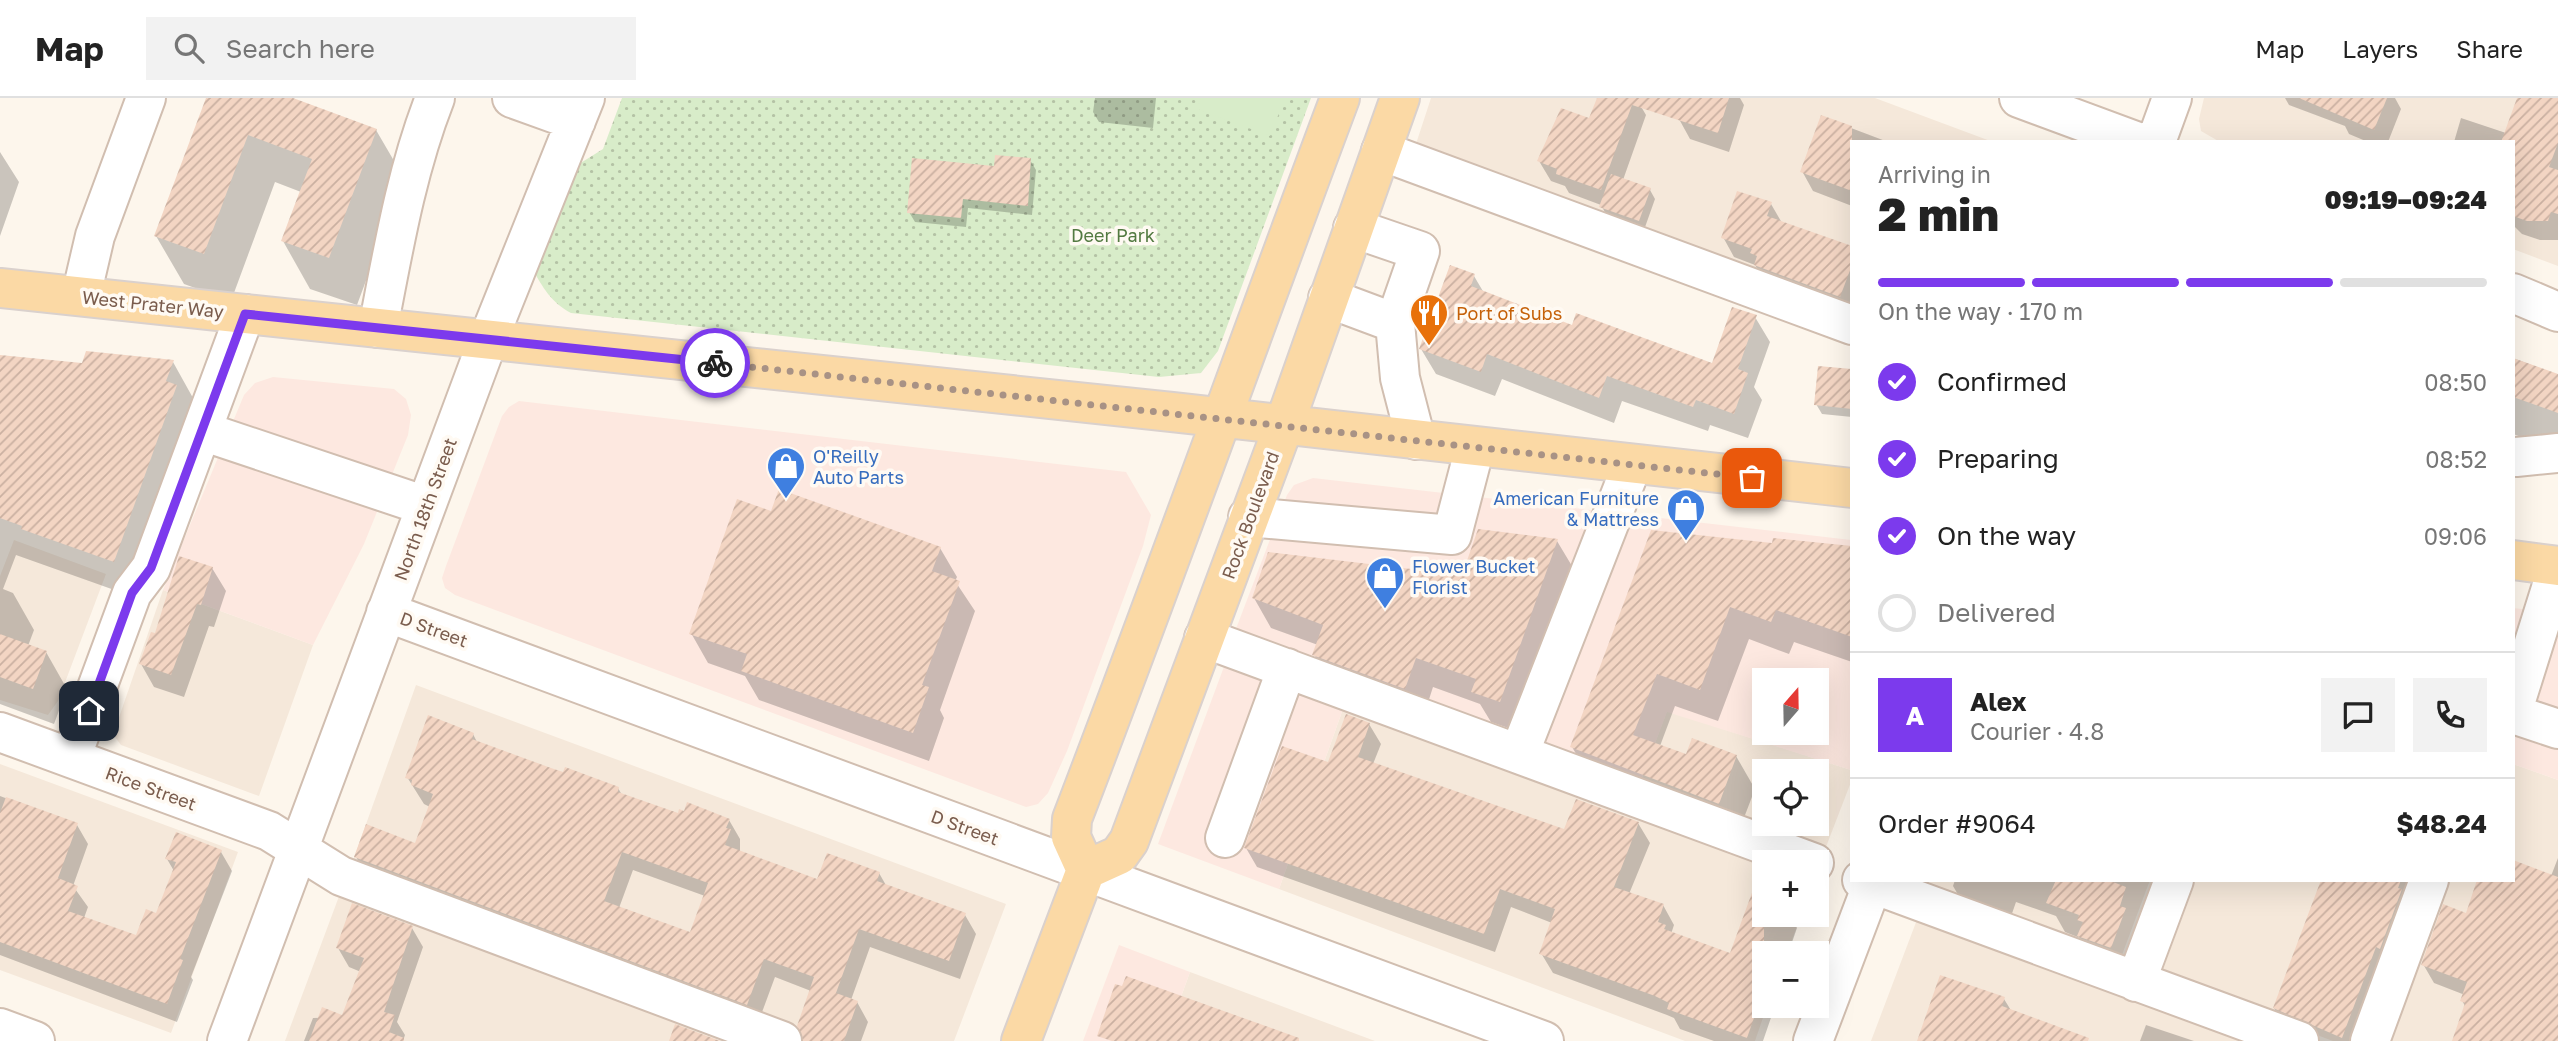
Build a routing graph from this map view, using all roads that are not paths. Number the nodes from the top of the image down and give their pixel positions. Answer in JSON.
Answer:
{"nodes":[{"id":1,"x":146,"y":98,"type":"edge"},
{"id":2,"x":435,"y":98,"type":"edge"},
{"id":3,"x":512,"y":98,"type":"edge"},
{"id":4,"x":1340,"y":98,"type":"edge"},
{"id":5,"x":1400,"y":98,"type":"edge"},
{"id":6,"x":2019,"y":98,"type":"edge"},
{"id":7,"x":2172,"y":98,"type":"edge"},
{"id":8,"x":581,"y":110,"type":"edge"},
{"id":9,"x":2133,"y":140,"type":"edge"},
{"id":10,"x":2157,"y":140,"type":"edge"},
{"id":11,"x":1381,"y":151,"type":"junction"},
{"id":12,"x":1353,"y":228,"type":"junction"},
{"id":13,"x":0,"y":288,"type":"edge"},
{"id":14,"x":2515,"y":294,"type":"edge"},
{"id":15,"x":81,"y":296,"type":"junction"},
{"id":16,"x":1328,"y":298,"type":"junction"},
{"id":17,"x":2558,"y":312,"type":"edge"},
{"id":18,"x":245,"y":314,"type":"junction"},
{"id":19,"x":1395,"y":323,"type":"junction"},
{"id":20,"x":1850,"y":324,"type":"edge"},
{"id":21,"x":378,"y":328,"type":"junction"},
{"id":22,"x":488,"y":340,"type":"junction"},
{"id":23,"x":1221,"y":417,"type":"junction"},
{"id":24,"x":1283,"y":425,"type":"junction"},
{"id":25,"x":202,"y":430,"type":"junction"},
{"id":26,"x":1416,"y":440,"type":"junction"},
{"id":27,"x":1475,"y":447,"type":"junction"},
{"id":28,"x":2558,"y":453,"type":"edge"},
{"id":29,"x":1632,"y":465,"type":"junction"},
{"id":30,"x":2515,"y":465,"type":"edge"},
{"id":31,"x":1850,"y":488,"type":"edge"},
{"id":32,"x":426,"y":506,"type":"junction"},
{"id":33,"x":1248,"y":517,"type":"junction"},
{"id":34,"x":2542,"y":564,"type":"edge"},
{"id":35,"x":386,"y":612,"type":"junction"},
{"id":36,"x":1204,"y":638,"type":"junction"},
{"id":37,"x":2515,"y":640,"type":"edge"},
{"id":38,"x":1287,"y":668,"type":"junction"},
{"id":39,"x":2515,"y":702,"type":"edge"},
{"id":40,"x":2515,"y":713,"type":"edge"},
{"id":41,"x":2558,"y":729,"type":"edge"},
{"id":42,"x":0,"y":732,"type":"edge"},
{"id":43,"x":1519,"y":754,"type":"junction"},
{"id":44,"x":71,"y":758,"type":"junction"},
{"id":45,"x":1225,"y":838,"type":"dead end"},
{"id":46,"x":299,"y":849,"type":"junction"},
{"id":47,"x":1780,"y":850,"type":"edge"},
{"id":48,"x":1829,"y":868,"type":"edge"},
{"id":49,"x":1086,"y":870,"type":"junction"},
{"id":50,"x":1850,"y":875,"type":"edge"},
{"id":51,"x":1864,"y":882,"type":"edge"},
{"id":52,"x":1870,"y":882,"type":"edge"},
{"id":53,"x":2173,"y":882,"type":"edge"},
{"id":54,"x":2428,"y":882,"type":"edge"},
{"id":55,"x":2136,"y":982,"type":"junction"},
{"id":56,"x":0,"y":1028,"type":"edge"},
{"id":57,"x":35,"y":1041,"type":"edge"},
{"id":58,"x":226,"y":1041,"type":"edge"},
{"id":59,"x":782,"y":1041,"type":"edge"},
{"id":60,"x":1021,"y":1041,"type":"edge"},
{"id":61,"x":1544,"y":1041,"type":"edge"},
{"id":62,"x":1813,"y":1041,"type":"edge"},
{"id":63,"x":2299,"y":1041,"type":"edge"},
{"id":64,"x":2370,"y":1041,"type":"edge"}],
"edges":[{"from":1,"to":15,"type":"street"},
{"from":2,"to":21,"type":"street"},
{"from":3,"to":8,"type":"street"},
{"from":4,"to":23,"type":"main road"},
{"from":5,"to":11,"type":"main road","name":"Rock Boulevard"},
{"from":6,"to":9,"type":"street"},
{"from":7,"to":10,"type":"street"},
{"from":8,"to":22,"type":"street","name":"North 18th Street"},
{"from":11,"to":12,"type":"main road","name":"Rock Boulevard"},
{"from":11,"to":20,"type":"street"},
{"from":12,"to":16,"type":"main road","name":"Rock Boulevard"},
{"from":12,"to":19,"type":"street"},
{"from":13,"to":15,"type":"main road","name":"West Prater Way"},
{"from":14,"to":17,"type":"street"},
{"from":15,"to":18,"type":"main road","name":"West Prater Way"},
{"from":16,"to":19,"type":"street"},
{"from":16,"to":24,"type":"main road","name":"Rock Boulevard"},
{"from":18,"to":21,"type":"main road","name":"West Prater Way"},
{"from":18,"to":25,"type":"street"},
{"from":19,"to":26,"type":"street"},
{"from":21,"to":22,"type":"main road","name":"West Prater Way"},
{"from":22,"to":23,"type":"main road","name":"West Prater Way"},
{"from":22,"to":32,"type":"street","name":"North 18th Street"},
{"from":23,"to":24,"type":"main road","name":"West Prater Way"},
{"from":23,"to":49,"type":"main road"},
{"from":24,"to":26,"type":"main road","name":"West Prater Way"},
{"from":24,"to":33,"type":"main road","name":"Rock Boulevard"},
{"from":25,"to":32,"type":"street"},
{"from":25,"to":44,"type":"street"},
{"from":26,"to":27,"type":"main road","name":"West Prater Way"},
{"from":27,"to":29,"type":"main road","name":"West Prater Way"},
{"from":27,"to":33,"type":"street"},
{"from":28,"to":30,"type":"street"},
{"from":29,"to":31,"type":"main road","name":"West Prater Way"},
{"from":29,"to":43,"type":"street"},
{"from":32,"to":35,"type":"street","name":"North 18th Street"},
{"from":33,"to":36,"type":"main road","name":"Rock Boulevard"},
{"from":34,"to":37,"type":"street"},
{"from":34,"to":39,"type":"street"},
{"from":35,"to":46,"type":"street","name":"North 18th Street"},
{"from":35,"to":49,"type":"street","name":"D Street"},
{"from":36,"to":38,"type":"street"},
{"from":36,"to":49,"type":"main road","name":"Rock Boulevard"},
{"from":38,"to":43,"type":"street"},
{"from":38,"to":45,"type":"street"},
{"from":40,"to":41,"type":"street"},
{"from":42,"to":44,"type":"street","name":"Rice Street"},
{"from":43,"to":47,"type":"street"},
{"from":44,"to":46,"type":"street","name":"Rice Street"},
{"from":46,"to":58,"type":"street","name":"North 18th Street"},
{"from":46,"to":59,"type":"street","name":"Rice Street"},
{"from":48,"to":50,"type":"street"},
{"from":49,"to":60,"type":"main road"},
{"from":49,"to":61,"type":"street","name":"D Street"},
{"from":51,"to":62,"type":"street"},
{"from":52,"to":55,"type":"street"},
{"from":53,"to":55,"type":"street"},
{"from":54,"to":64,"type":"street"},
{"from":55,"to":63,"type":"street"},
{"from":56,"to":57,"type":"street"}]}
